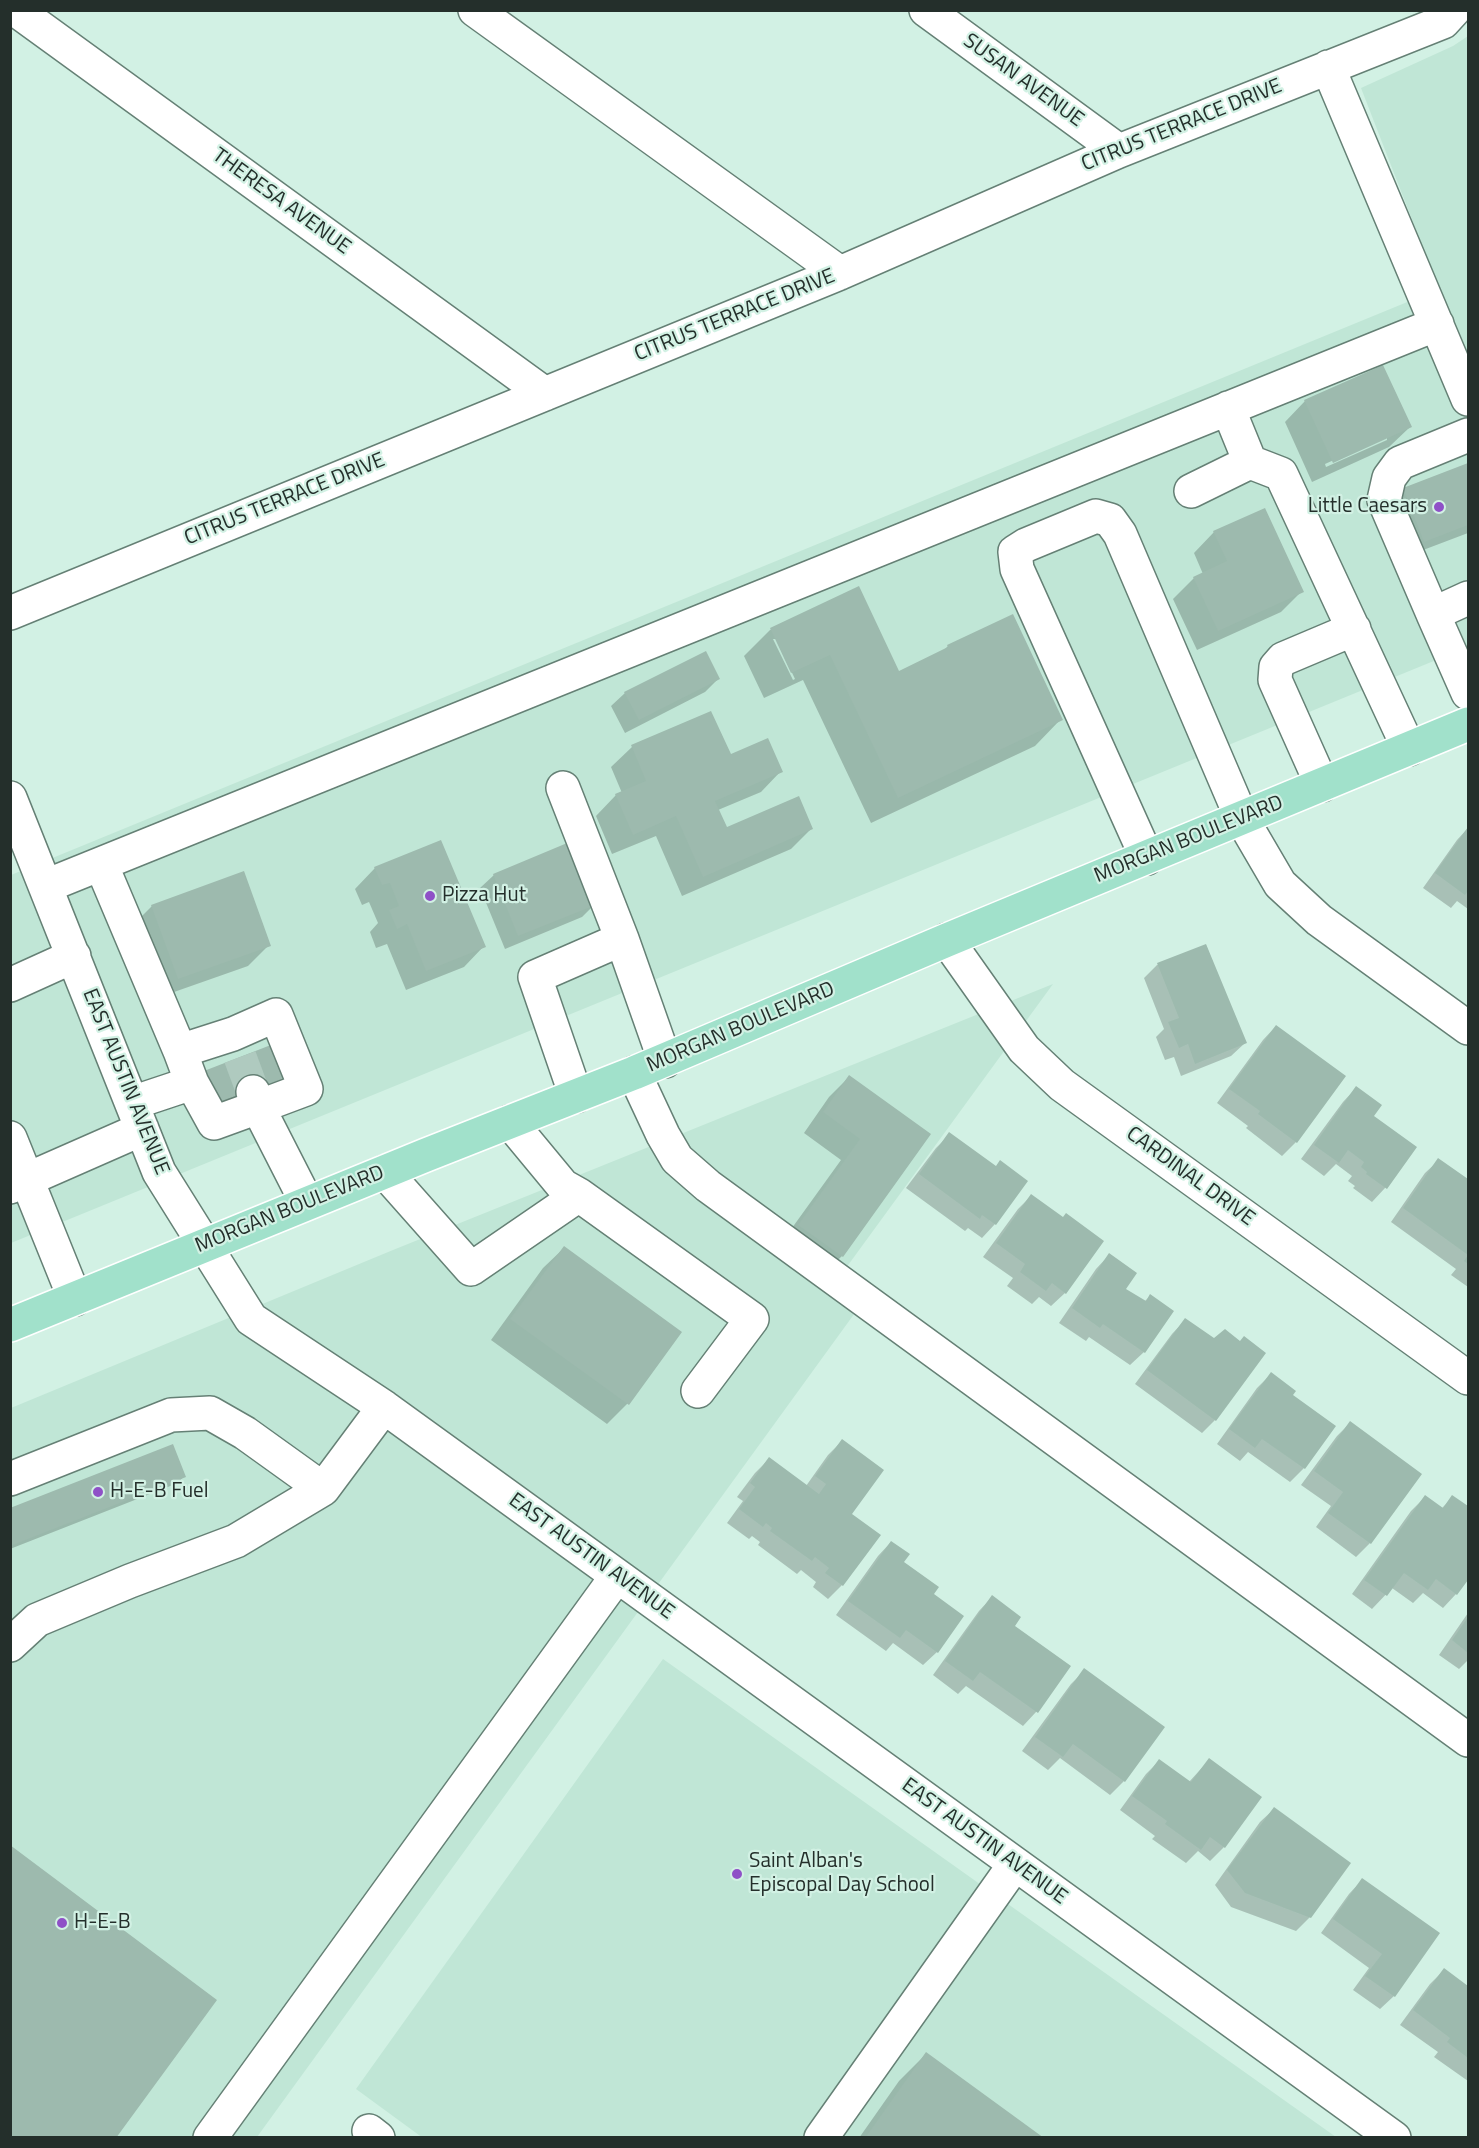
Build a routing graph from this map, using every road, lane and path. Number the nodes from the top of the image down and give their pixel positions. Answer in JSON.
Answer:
{"nodes":[{"id":1,"x":16,"y":10,"type":"edge"},
{"id":2,"x":475,"y":10,"type":"edge"},
{"id":3,"x":926,"y":10,"type":"edge"},
{"id":4,"x":1454,"y":10,"type":"edge"},
{"id":5,"x":1328,"y":68,"type":"junction"},
{"id":6,"x":1119,"y":150,"type":"junction"},
{"id":7,"x":840,"y":273,"type":"junction"},
{"id":8,"x":1437,"y":324,"type":"junction"},
{"id":9,"x":545,"y":394,"type":"junction"},
{"id":10,"x":1468,"y":399,"type":"edge"},
{"id":11,"x":1228,"y":408,"type":"junction"},
{"id":12,"x":1468,"y":435,"type":"edge"},
{"id":13,"x":1250,"y":462,"type":"junction"},
{"id":14,"x":1191,"y":490,"type":"dead end"},
{"id":15,"x":1468,"y":598,"type":"edge"},
{"id":16,"x":10,"y":613,"type":"edge"},
{"id":17,"x":1433,"y":614,"type":"junction"},
{"id":18,"x":1354,"y":629,"type":"junction"},
{"id":19,"x":1468,"y":693,"type":"edge"},
{"id":20,"x":1468,"y":724,"type":"edge"},
{"id":21,"x":1409,"y":749,"type":"junction"},
{"id":22,"x":1322,"y":785,"type":"junction"},
{"id":23,"x":563,"y":788,"type":"dead end"},
{"id":24,"x":10,"y":798,"type":"edge"},
{"id":25,"x":1242,"y":819,"type":"junction"},
{"id":26,"x":1147,"y":858,"type":"junction"},
{"id":27,"x":101,"y":864,"type":"junction"},
{"id":28,"x":46,"y":886,"type":"junction"},
{"id":29,"x":622,"y":939,"type":"junction"},
{"id":30,"x":947,"y":940,"type":"junction"},
{"id":31,"x":74,"y":956,"type":"junction"},
{"id":32,"x":10,"y":985,"type":"edge"},
{"id":33,"x":1468,"y":1028,"type":"edge"},
{"id":34,"x":180,"y":1051,"type":"junction"},
{"id":35,"x":665,"y":1060,"type":"junction"},
{"id":36,"x":634,"y":1073,"type":"junction"},
{"id":37,"x":192,"y":1083,"type":"junction"},
{"id":38,"x":576,"y":1096,"type":"junction"},
{"id":39,"x":256,"y":1100,"type":"junction"},
{"id":40,"x":137,"y":1116,"type":"junction"},
{"id":41,"x":510,"y":1122,"type":"junction"},
{"id":42,"x":10,"y":1138,"type":"edge"},
{"id":43,"x":385,"y":1172,"type":"junction"},
{"id":44,"x":19,"y":1183,"type":"edge"},
{"id":45,"x":579,"y":1195,"type":"junction"},
{"id":46,"x":307,"y":1203,"type":"junction"},
{"id":47,"x":204,"y":1245,"type":"junction"},
{"id":48,"x":75,"y":1299,"type":"junction"},
{"id":49,"x":10,"y":1325,"type":"edge"},
{"id":50,"x":1468,"y":1378,"type":"edge"},
{"id":51,"x":698,"y":1391,"type":"dead end"},
{"id":52,"x":384,"y":1407,"type":"junction"},
{"id":53,"x":10,"y":1479,"type":"edge"},
{"id":54,"x":323,"y":1489,"type":"junction"},
{"id":55,"x":617,"y":1576,"type":"junction"},
{"id":56,"x":10,"y":1645,"type":"edge"},
{"id":57,"x":1468,"y":1740,"type":"edge"},
{"id":58,"x":1015,"y":1864,"type":"junction"},
{"id":59,"x":210,"y":2138,"type":"edge"},
{"id":60,"x":821,"y":2138,"type":"edge"},
{"id":61,"x":1394,"y":2138,"type":"edge"}],
"edges":[{"from":1,"to":9,"type":"street","name":"THERESA AVENUE"},
{"from":2,"to":7,"type":"street"},
{"from":3,"to":6,"type":"street","name":"SUSAN AVENUE"},
{"from":4,"to":5,"type":"street","name":"CITRUS TERRACE DRIVE"},
{"from":5,"to":6,"type":"street","name":"CITRUS TERRACE DRIVE"},
{"from":5,"to":8,"type":"street"},
{"from":6,"to":7,"type":"street","name":"CITRUS TERRACE DRIVE"},
{"from":7,"to":9,"type":"street","name":"CITRUS TERRACE DRIVE"},
{"from":8,"to":10,"type":"street"},
{"from":8,"to":11,"type":"street"},
{"from":9,"to":16,"type":"street","name":"CITRUS TERRACE DRIVE"},
{"from":11,"to":13,"type":"street"},
{"from":11,"to":27,"type":"street"},
{"from":12,"to":17,"type":"street"},
{"from":13,"to":14,"type":"street"},
{"from":13,"to":18,"type":"street"},
{"from":15,"to":17,"type":"street"},
{"from":17,"to":19,"type":"street"},
{"from":18,"to":21,"type":"street"},
{"from":18,"to":22,"type":"street"},
{"from":20,"to":21,"type":"main road","name":"MORGAN BOULEVARD"},
{"from":21,"to":22,"type":"main road","name":"MORGAN BOULEVARD"},
{"from":22,"to":25,"type":"main road","name":"MORGAN BOULEVARD"},
{"from":23,"to":29,"type":"street"},
{"from":24,"to":28,"type":"street","name":"EAST AUSTIN AVENUE"},
{"from":25,"to":26,"type":"main road","name":"MORGAN BOULEVARD"},
{"from":25,"to":26,"type":"street"},
{"from":25,"to":33,"type":"street"},
{"from":26,"to":30,"type":"main road","name":"MORGAN BOULEVARD"},
{"from":27,"to":28,"type":"street"},
{"from":27,"to":34,"type":"street"},
{"from":28,"to":31,"type":"street","name":"EAST AUSTIN AVENUE"},
{"from":29,"to":35,"type":"street"},
{"from":29,"to":38,"type":"street"},
{"from":30,"to":35,"type":"main road","name":"MORGAN BOULEVARD"},
{"from":30,"to":50,"type":"street","name":"CARDINAL DRIVE"},
{"from":31,"to":32,"type":"street"},
{"from":31,"to":40,"type":"street","name":"EAST AUSTIN AVENUE"},
{"from":34,"to":37,"type":"street"},
{"from":34,"to":39,"type":"street"},
{"from":35,"to":36,"type":"main road","name":"MORGAN BOULEVARD"},
{"from":36,"to":38,"type":"main road","name":"MORGAN BOULEVARD"},
{"from":36,"to":57,"type":"street"},
{"from":37,"to":39,"type":"street"},
{"from":37,"to":40,"type":"street"},
{"from":38,"to":41,"type":"main road","name":"MORGAN BOULEVARD"},
{"from":39,"to":46,"type":"street"},
{"from":40,"to":44,"type":"street"},
{"from":40,"to":47,"type":"street","name":"EAST AUSTIN AVENUE"},
{"from":41,"to":43,"type":"main road","name":"MORGAN BOULEVARD"},
{"from":41,"to":45,"type":"street"},
{"from":42,"to":44,"type":"street"},
{"from":43,"to":45,"type":"street"},
{"from":43,"to":46,"type":"main road","name":"MORGAN BOULEVARD"},
{"from":44,"to":48,"type":"street"},
{"from":45,"to":51,"type":"street"},
{"from":46,"to":47,"type":"main road","name":"MORGAN BOULEVARD"},
{"from":47,"to":48,"type":"main road","name":"MORGAN BOULEVARD"},
{"from":47,"to":52,"type":"street","name":"EAST AUSTIN AVENUE"},
{"from":48,"to":49,"type":"main road","name":"MORGAN BOULEVARD"},
{"from":52,"to":54,"type":"street"},
{"from":52,"to":55,"type":"street","name":"EAST AUSTIN AVENUE"},
{"from":53,"to":54,"type":"street"},
{"from":54,"to":56,"type":"street"},
{"from":55,"to":58,"type":"street","name":"EAST AUSTIN AVENUE"},
{"from":55,"to":59,"type":"street"},
{"from":58,"to":60,"type":"street"},
{"from":58,"to":61,"type":"street","name":"EAST AUSTIN AVENUE"}]}
